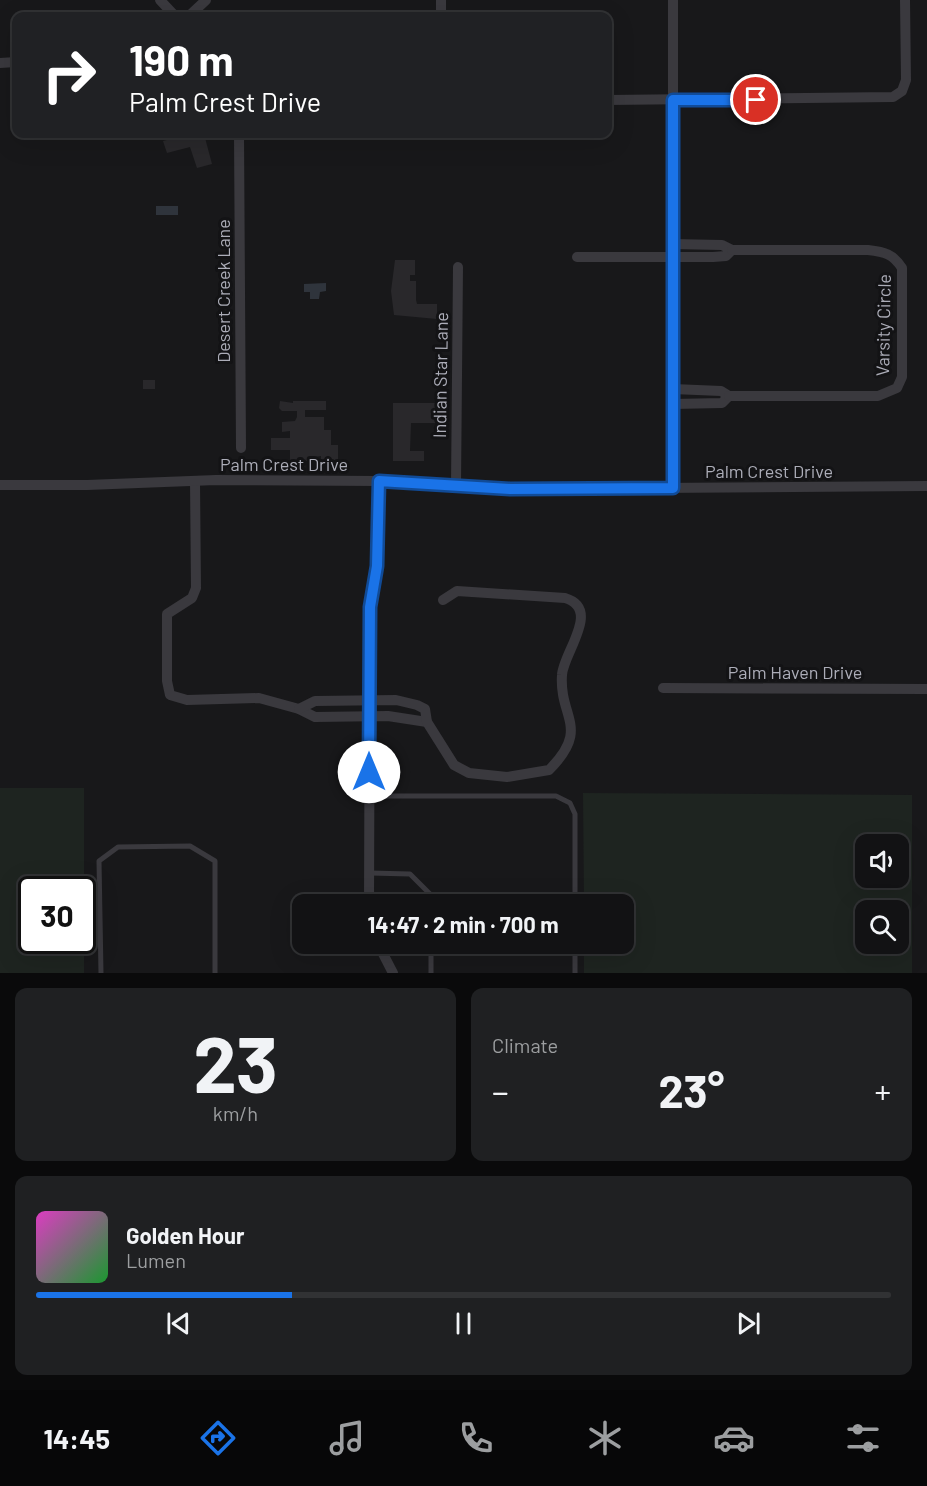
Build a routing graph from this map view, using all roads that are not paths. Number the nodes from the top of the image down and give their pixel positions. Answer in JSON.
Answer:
{"nodes":[{"id":1,"x":160,"y":0,"type":"edge"},
{"id":2,"x":206,"y":0,"type":"edge"},
{"id":3,"x":673,"y":0,"type":"edge"},
{"id":4,"x":905,"y":0,"type":"edge"},
{"id":5,"x":171,"y":12,"type":"edge"},
{"id":6,"x":193,"y":12,"type":"edge"},
{"id":7,"x":612,"y":100,"type":"edge"},
{"id":8,"x":673,"y":100,"type":"junction"},
{"id":9,"x":239,"y":138,"type":"edge"},
{"id":10,"x":672,"y":244,"type":"junction"},
{"id":11,"x":708,"y":244,"type":"junction"},
{"id":12,"x":732,"y":250,"type":"junction"},
{"id":13,"x":578,"y":257,"type":"dead end"},
{"id":14,"x":673,"y":257,"type":"junction"},
{"id":15,"x":708,"y":257,"type":"junction"},
{"id":16,"x":458,"y":267,"type":"dead end"},
{"id":17,"x":673,"y":389,"type":"junction"},
{"id":18,"x":707,"y":391,"type":"junction"},
{"id":19,"x":729,"y":396,"type":"junction"},
{"id":20,"x":707,"y":403,"type":"junction"},
{"id":21,"x":673,"y":404,"type":"junction"},
{"id":22,"x":241,"y":448,"type":"dead end"},
{"id":23,"x":195,"y":481,"type":"junction"},
{"id":24,"x":379,"y":481,"type":"junction"},
{"id":25,"x":0,"y":485,"type":"edge"},
{"id":26,"x":456,"y":485,"type":"junction"},
{"id":27,"x":927,"y":486,"type":"edge"},
{"id":28,"x":673,"y":488,"type":"junction"},
{"id":29,"x":443,"y":600,"type":"dead end"},
{"id":30,"x":663,"y":688,"type":"dead end"},
{"id":31,"x":927,"y":689,"type":"edge"},
{"id":32,"x":326,"y":701,"type":"junction"},
{"id":33,"x":369,"y":701,"type":"junction"},
{"id":34,"x":405,"y":701,"type":"junction"},
{"id":35,"x":299,"y":709,"type":"junction"},
{"id":36,"x":327,"y":717,"type":"junction"},
{"id":37,"x":369,"y":717,"type":"junction"},
{"id":38,"x":402,"y":718,"type":"junction"},
{"id":39,"x":427,"y":722,"type":"junction"},
{"id":40,"x":368,"y":796,"type":"junction"},
{"id":41,"x":368,"y":873,"type":"junction"},
{"id":42,"x":369,"y":894,"type":"edge"},
{"id":43,"x":430,"y":894,"type":"edge"},
{"id":44,"x":575,"y":894,"type":"edge"},
{"id":45,"x":383,"y":954,"type":"edge"},
{"id":46,"x":431,"y":954,"type":"edge"},
{"id":47,"x":575,"y":954,"type":"edge"},
{"id":48,"x":101,"y":973,"type":"edge"},
{"id":49,"x":215,"y":973,"type":"edge"},
{"id":50,"x":393,"y":973,"type":"edge"},
{"id":51,"x":431,"y":973,"type":"edge"},
{"id":52,"x":575,"y":973,"type":"edge"}],
"edges":[{"from":1,"to":5,"type":"street"},
{"from":2,"to":6,"type":"street"},
{"from":3,"to":8,"type":"street"},
{"from":4,"to":8,"type":"street"},
{"from":7,"to":8,"type":"street"},
{"from":8,"to":10,"type":"street"},
{"from":9,"to":22,"type":"street","name":"Desert Creek Lane"},
{"from":10,"to":11,"type":"street","name":"Varsity Circle"},
{"from":10,"to":14,"type":"street"},
{"from":11,"to":12,"type":"street","name":"Varsity Circle"},
{"from":11,"to":15,"type":"street"},
{"from":12,"to":15,"type":"street","name":"Varsity Circle"},
{"from":12,"to":19,"type":"street","name":"Varsity Circle"},
{"from":13,"to":14,"type":"street","name":"Varsity Circle"},
{"from":14,"to":15,"type":"street","name":"Varsity Circle"},
{"from":14,"to":17,"type":"street"},
{"from":16,"to":26,"type":"street","name":"Indian Star Lane"},
{"from":17,"to":18,"type":"street","name":"Varsity Circle"},
{"from":17,"to":21,"type":"street"},
{"from":18,"to":19,"type":"street","name":"Varsity Circle"},
{"from":18,"to":20,"type":"street"},
{"from":19,"to":20,"type":"street","name":"Varsity Circle"},
{"from":20,"to":21,"type":"street","name":"Varsity Circle"},
{"from":21,"to":28,"type":"street"},
{"from":23,"to":24,"type":"street","name":"Palm Crest Drive"},
{"from":23,"to":25,"type":"street","name":"Palm Crest Drive"},
{"from":23,"to":35,"type":"street"},
{"from":24,"to":26,"type":"street","name":"Palm Crest Drive"},
{"from":24,"to":33,"type":"street"},
{"from":26,"to":28,"type":"street","name":"Palm Crest Drive"},
{"from":27,"to":28,"type":"street","name":"Palm Crest Drive"},
{"from":29,"to":39,"type":"street"},
{"from":30,"to":31,"type":"street","name":"Palm Haven Drive"},
{"from":32,"to":33,"type":"street"},
{"from":32,"to":35,"type":"street"},
{"from":32,"to":36,"type":"lane"},
{"from":33,"to":34,"type":"street"},
{"from":33,"to":37,"type":"street"},
{"from":34,"to":38,"type":"lane"},
{"from":34,"to":39,"type":"street"},
{"from":35,"to":36,"type":"street"},
{"from":36,"to":37,"type":"street"},
{"from":37,"to":38,"type":"street"},
{"from":37,"to":40,"type":"street"},
{"from":38,"to":39,"type":"street"},
{"from":40,"to":41,"type":"street"},
{"from":40,"to":44,"type":"lane"},
{"from":41,"to":42,"type":"street"},
{"from":41,"to":43,"type":"lane"},
{"from":45,"to":50,"type":"street"},
{"from":46,"to":51,"type":"lane"},
{"from":47,"to":52,"type":"lane"},
{"from":48,"to":49,"type":"lane"}]}
